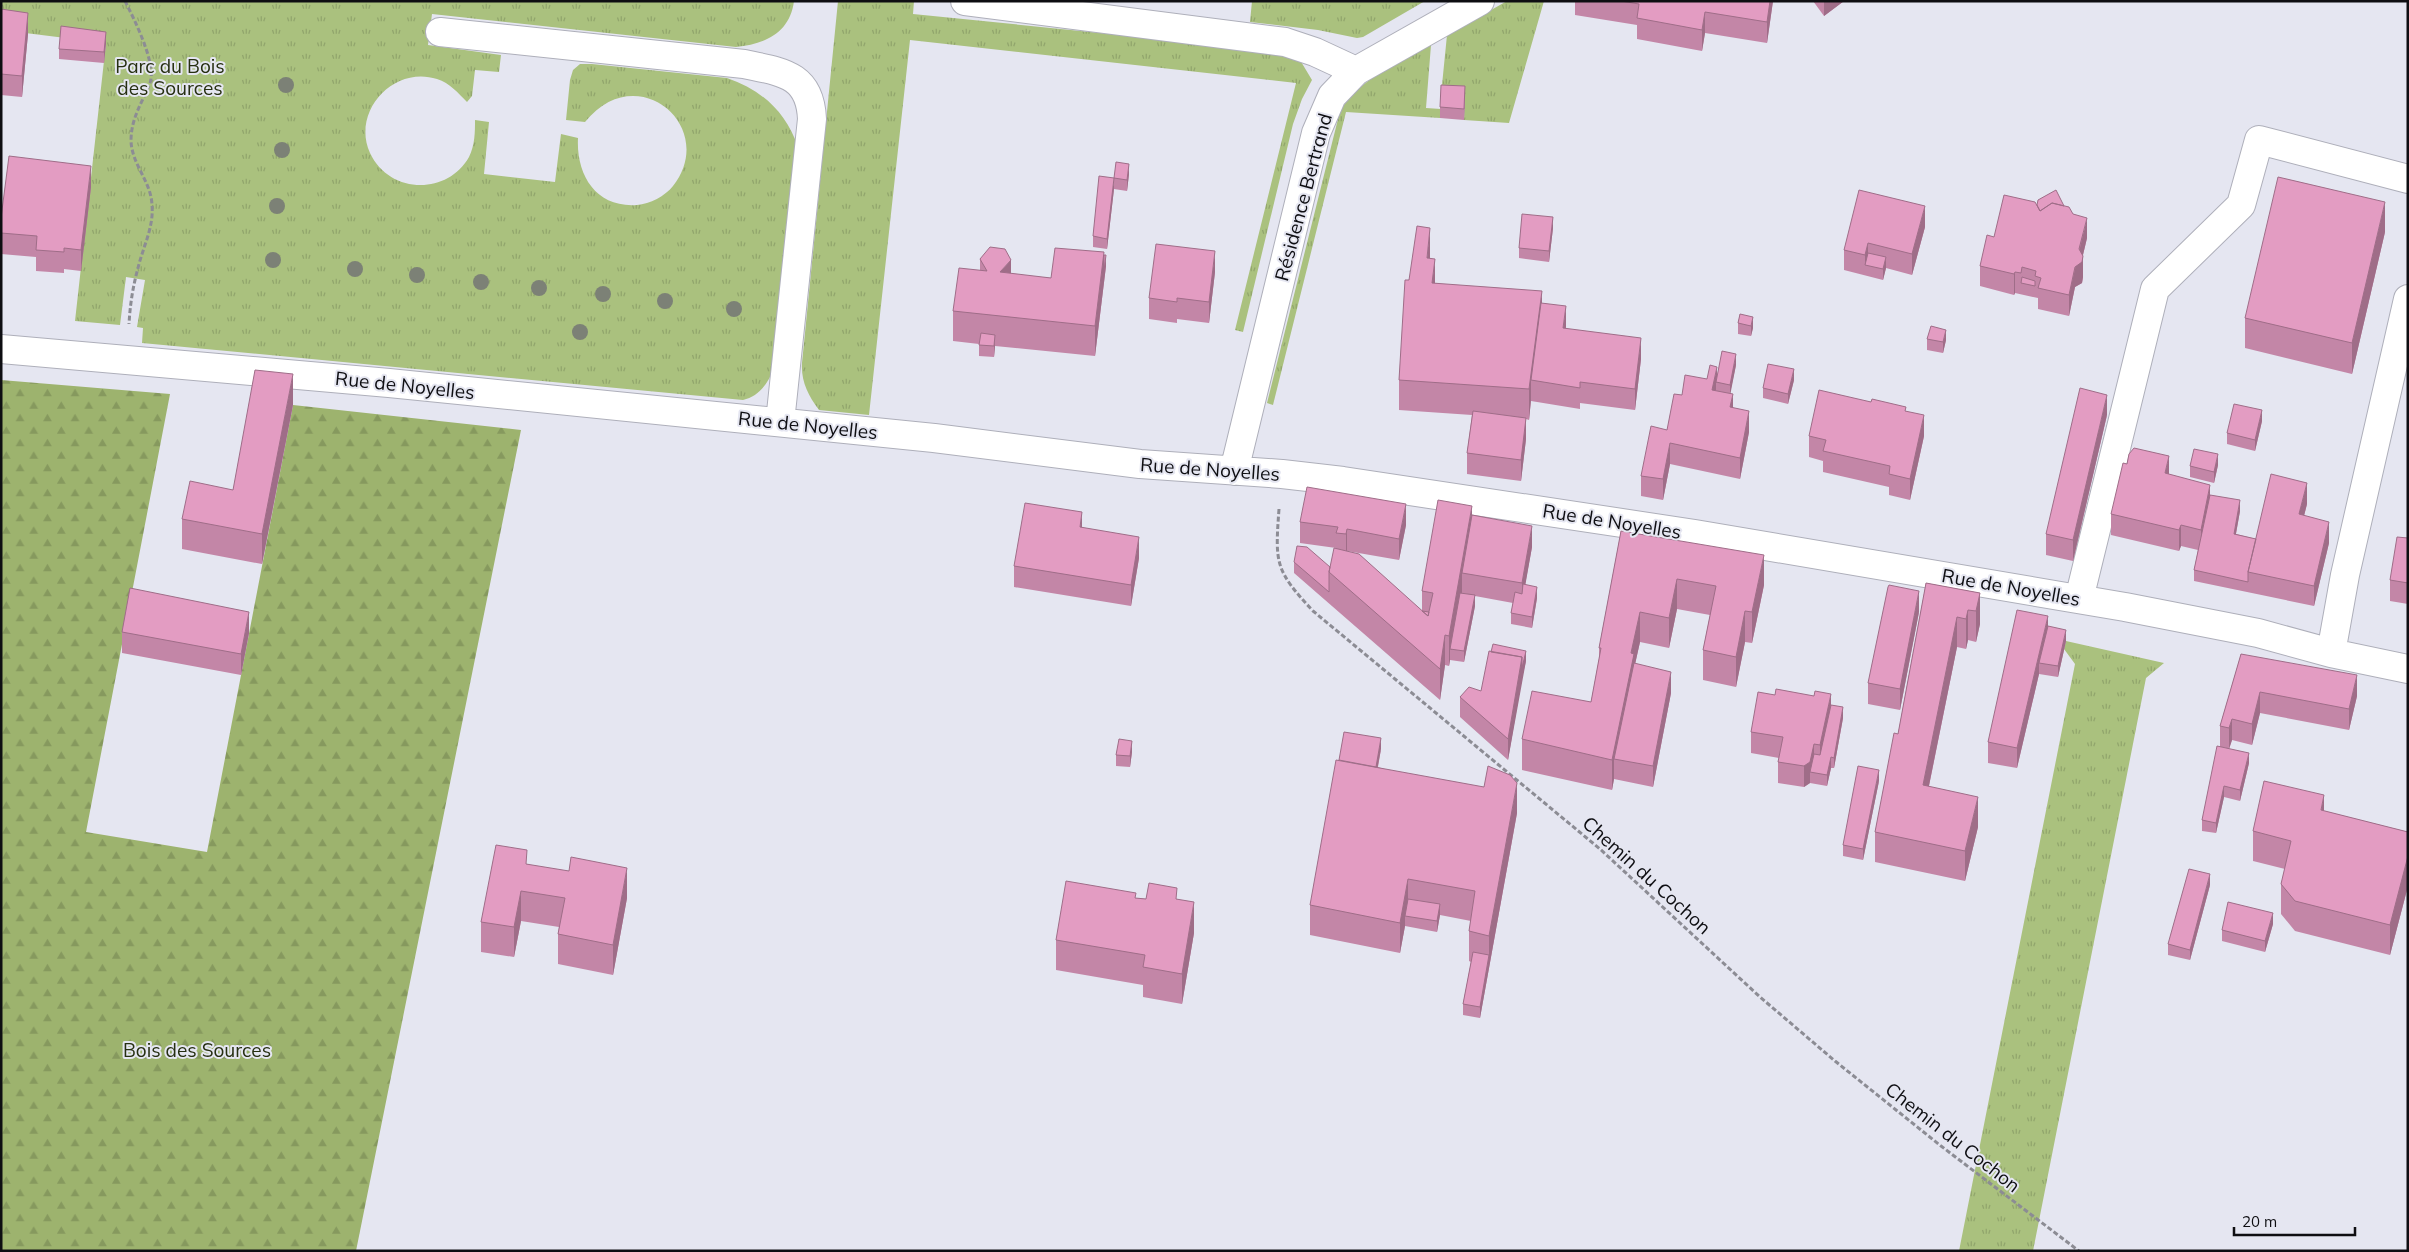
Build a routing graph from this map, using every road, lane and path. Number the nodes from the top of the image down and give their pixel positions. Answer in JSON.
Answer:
{"nodes":[{"id":1,"x":125,"y":1,"type":"edge"},
{"id":2,"x":965,"y":1,"type":"edge"},
{"id":3,"x":1480,"y":1,"type":"edge"},
{"id":4,"x":440,"y":32,"type":"dead end"},
{"id":5,"x":1356,"y":71,"type":"junction"},
{"id":6,"x":2408,"y":179,"type":"edge"},
{"id":7,"x":2408,"y":299,"type":"edge"},
{"id":8,"x":1,"y":349,"type":"edge"},
{"id":9,"x":126,"y":361,"type":"junction"},
{"id":10,"x":780,"y":422,"type":"junction"},
{"id":11,"x":1234,"y":471,"type":"junction"},
{"id":12,"x":1282,"y":474,"type":"junction"},
{"id":13,"x":2079,"y":599,"type":"junction"},
{"id":14,"x":2331,"y":653,"type":"junction"},
{"id":15,"x":2408,"y":669,"type":"edge"},
{"id":16,"x":2079,"y":1251,"type":"edge"}],
"edges":[{"from":1,"to":9,"type":"path"},
{"from":2,"to":5,"type":"street"},
{"from":3,"to":5,"type":"street","name":"Résidence Bertrand"},
{"from":4,"to":10,"type":"street"},
{"from":5,"to":11,"type":"street","name":"Résidence Bertrand"},
{"from":6,"to":13,"type":"street"},
{"from":7,"to":14,"type":"street"},
{"from":8,"to":9,"type":"street","name":"Rue de Noyelles"},
{"from":9,"to":10,"type":"street","name":"Rue de Noyelles"},
{"from":10,"to":11,"type":"street","name":"Rue de Noyelles"},
{"from":11,"to":12,"type":"street","name":"Rue de Noyelles"},
{"from":12,"to":13,"type":"street","name":"Rue de Noyelles"},
{"from":12,"to":16,"type":"path","name":"Chemin du Cochon"},
{"from":13,"to":14,"type":"street","name":"Rue de Noyelles"},
{"from":14,"to":15,"type":"street","name":"Rue de Noyelles"}]}
